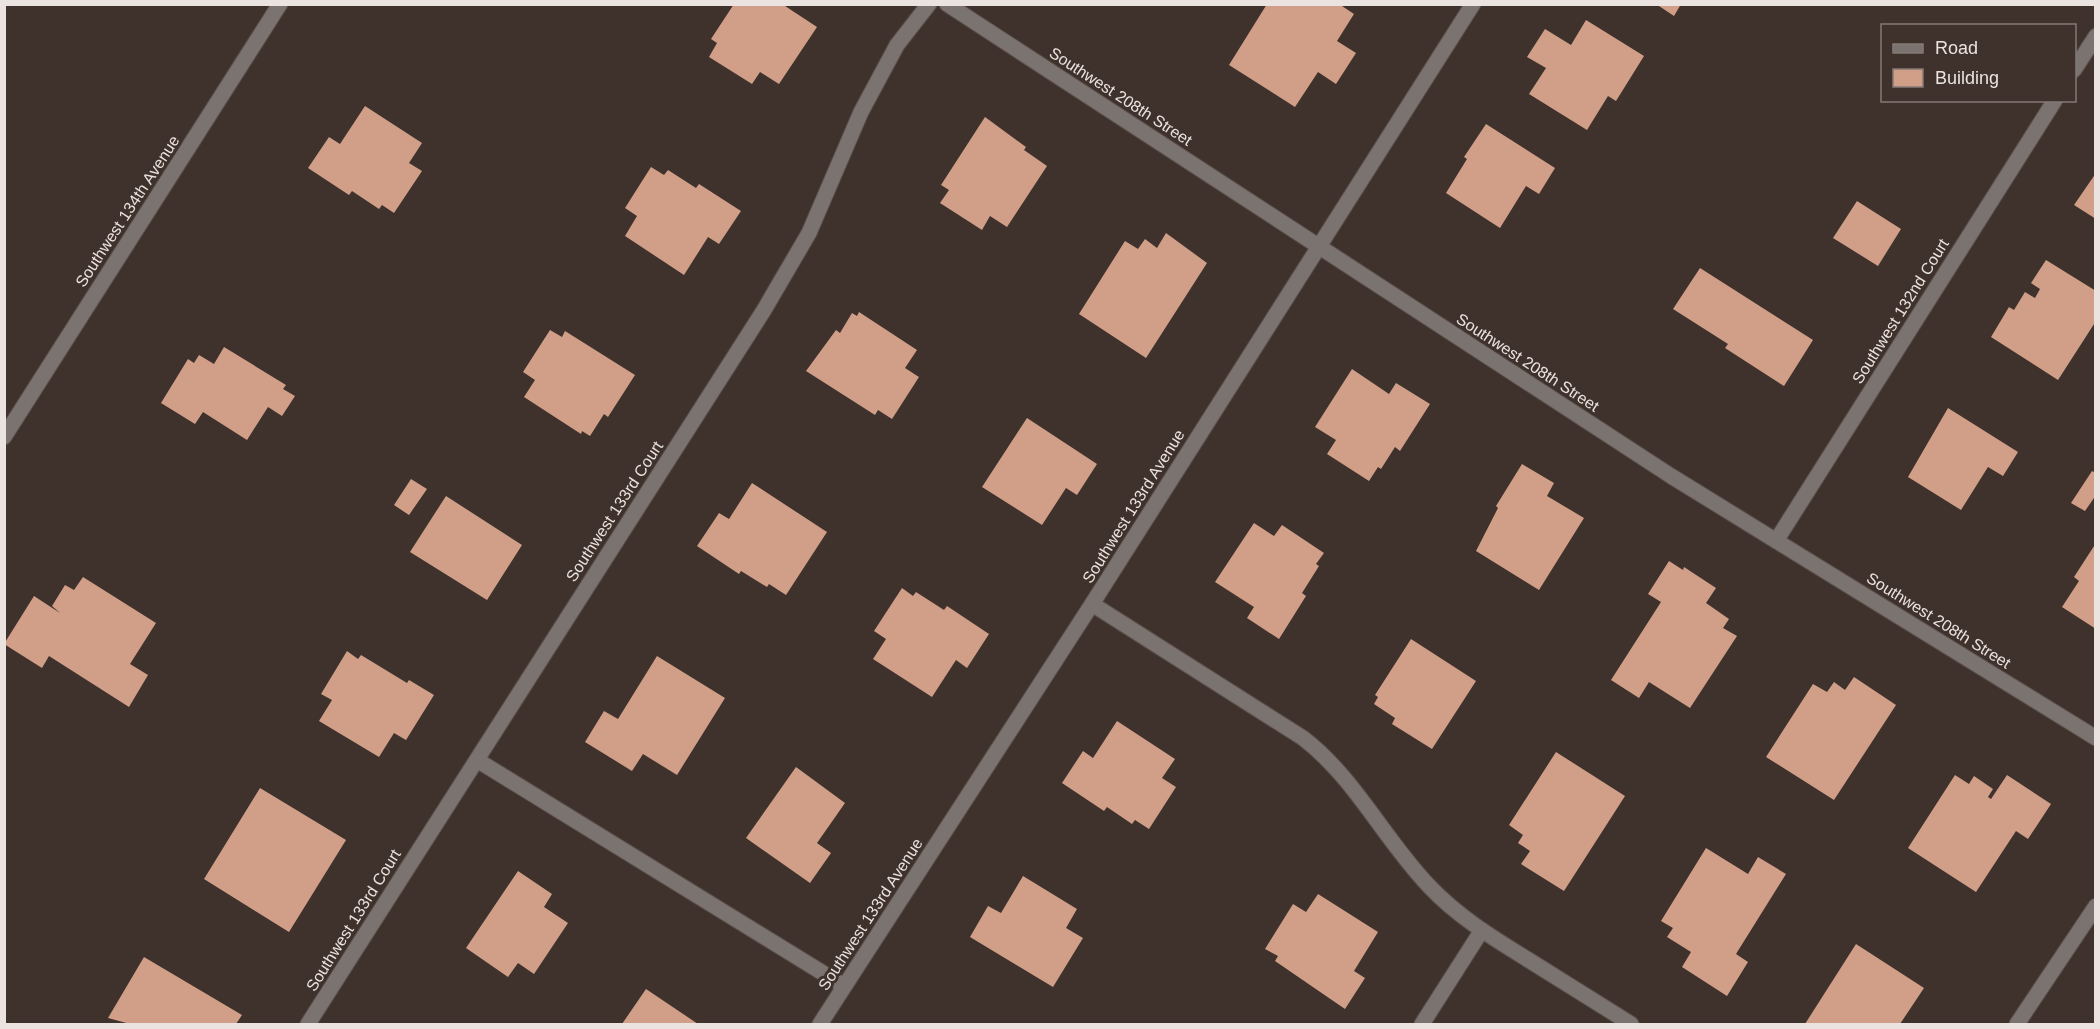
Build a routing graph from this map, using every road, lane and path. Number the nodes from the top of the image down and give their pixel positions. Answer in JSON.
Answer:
{"nodes":[{"id":1,"x":280,"y":4,"type":"edge"},
{"id":2,"x":929,"y":4,"type":"edge"},
{"id":3,"x":947,"y":4,"type":"edge"},
{"id":4,"x":1473,"y":4,"type":"edge"},
{"id":5,"x":2096,"y":36,"type":"edge"},
{"id":6,"x":2076,"y":67,"type":"edge"},
{"id":7,"x":2054,"y":102,"type":"edge"},
{"id":8,"x":1319,"y":248,"type":"junction"},
{"id":9,"x":4,"y":437,"type":"edge"},
{"id":10,"x":1776,"y":541,"type":"junction"},
{"id":11,"x":1092,"y":604,"type":"junction"},
{"id":12,"x":2096,"y":738,"type":"edge"},
{"id":13,"x":477,"y":760,"type":"junction"},
{"id":14,"x":2096,"y":906,"type":"edge"},
{"id":15,"x":1482,"y":930,"type":"junction"},
{"id":16,"x":844,"y":986,"type":"junction"},
{"id":17,"x":308,"y":1024,"type":"edge"},
{"id":18,"x":820,"y":1024,"type":"edge"},
{"id":19,"x":1422,"y":1024,"type":"edge"},
{"id":20,"x":1631,"y":1024,"type":"edge"},
{"id":21,"x":2017,"y":1024,"type":"edge"}],
"edges":[{"from":1,"to":9,"type":"street","name":"Southwest 134th Avenue"},
{"from":2,"to":13,"type":"street","name":"Southwest 133rd Court"},
{"from":3,"to":8,"type":"street","name":"Southwest 208th Street"},
{"from":4,"to":8,"type":"street","name":"Southwest 133rd Avenue"},
{"from":5,"to":6,"type":"street"},
{"from":7,"to":10,"type":"street","name":"Southwest 132nd Court"},
{"from":8,"to":10,"type":"street","name":"Southwest 208th Street"},
{"from":8,"to":11,"type":"street","name":"Southwest 133rd Avenue"},
{"from":10,"to":12,"type":"street","name":"Southwest 208th Street"},
{"from":11,"to":15,"type":"street"},
{"from":11,"to":16,"type":"street","name":"Southwest 133rd Avenue"},
{"from":13,"to":16,"type":"street"},
{"from":13,"to":17,"type":"street","name":"Southwest 133rd Court"},
{"from":14,"to":21,"type":"street"},
{"from":15,"to":19,"type":"street"},
{"from":15,"to":20,"type":"street"},
{"from":16,"to":18,"type":"street","name":"Southwest 133rd Avenue"}]}
